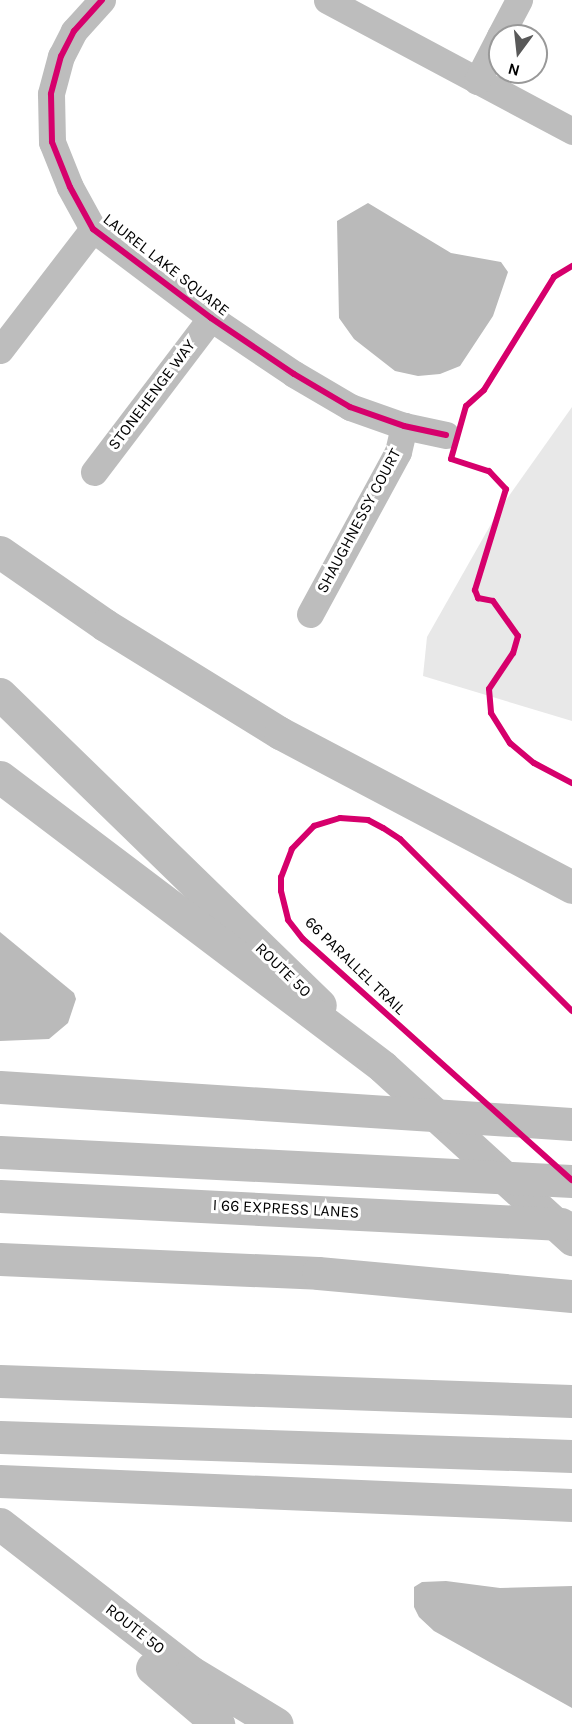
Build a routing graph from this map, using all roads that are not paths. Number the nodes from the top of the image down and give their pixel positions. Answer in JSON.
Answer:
{"nodes":[{"id":1,"x":327,"y":0,"type":"edge"},
{"id":2,"x":519,"y":0,"type":"edge"},
{"id":3,"x":96,"y":2,"type":"edge"},
{"id":4,"x":506,"y":24,"type":"edge"},
{"id":5,"x":488,"y":59,"type":"edge"},
{"id":6,"x":477,"y":81,"type":"junction"},
{"id":7,"x":572,"y":131,"type":"edge"},
{"id":8,"x":93,"y":229,"type":"junction"},
{"id":9,"x":211,"y":318,"type":"junction"},
{"id":10,"x":0,"y":350,"type":"edge"},
{"id":11,"x":404,"y":426,"type":"junction"},
{"id":12,"x":446,"y":435,"type":"dead end"},
{"id":13,"x":94,"y":472,"type":"dead end"},
{"id":14,"x":0,"y":552,"type":"edge"},
{"id":15,"x":310,"y":614,"type":"dead end"},
{"id":16,"x":0,"y":694,"type":"edge"},
{"id":17,"x":0,"y":777,"type":"edge"},
{"id":18,"x":572,"y":887,"type":"edge"},
{"id":19,"x":383,"y":1067,"type":"junction"},
{"id":20,"x":0,"y":1087,"type":"edge"},
{"id":21,"x":572,"y":1124,"type":"edge"},
{"id":22,"x":0,"y":1152,"type":"edge"},
{"id":23,"x":572,"y":1181,"type":"edge"},
{"id":24,"x":0,"y":1196,"type":"edge"},
{"id":25,"x":572,"y":1225,"type":"edge"},
{"id":26,"x":572,"y":1239,"type":"edge"},
{"id":27,"x":0,"y":1259,"type":"edge"},
{"id":28,"x":557,"y":1294,"type":"edge"},
{"id":29,"x":0,"y":1381,"type":"edge"},
{"id":30,"x":572,"y":1401,"type":"edge"},
{"id":31,"x":0,"y":1437,"type":"edge"},
{"id":32,"x":572,"y":1456,"type":"edge"},
{"id":33,"x":0,"y":1481,"type":"edge"},
{"id":34,"x":572,"y":1505,"type":"edge"},
{"id":35,"x":3,"y":1534,"type":"edge"},
{"id":36,"x":275,"y":1723,"type":"edge"},
{"id":37,"x":218,"y":1724,"type":"edge"}],
"edges":[{"from":1,"to":6,"type":"street"},
{"from":2,"to":4,"type":"street"},
{"from":3,"to":8,"type":"street","name":"LAUREL LAKE SQUARE"},
{"from":5,"to":6,"type":"street"},
{"from":6,"to":7,"type":"street"},
{"from":8,"to":9,"type":"street","name":"LAUREL LAKE SQUARE"},
{"from":8,"to":10,"type":"street"},
{"from":9,"to":11,"type":"street","name":"LAUREL LAKE SQUARE"},
{"from":9,"to":13,"type":"street","name":"STONEHENGE WAY"},
{"from":11,"to":12,"type":"street","name":"LAUREL LAKE SQUARE"},
{"from":11,"to":15,"type":"street","name":"SHAUGHNESSY COURT"},
{"from":14,"to":18,"type":"main road"},
{"from":16,"to":19,"type":"main road","name":"ROUTE 50"},
{"from":17,"to":19,"type":"main road"},
{"from":19,"to":26,"type":"main road","name":"ROUTE 50"},
{"from":20,"to":21,"type":"main road"},
{"from":22,"to":23,"type":"main road"},
{"from":24,"to":25,"type":"main road","name":"I 66 EXPRESS LANES"},
{"from":27,"to":28,"type":"main road"},
{"from":29,"to":30,"type":"main road"},
{"from":31,"to":32,"type":"main road"},
{"from":33,"to":34,"type":"main road"},
{"from":35,"to":36,"type":"main road","name":"ROUTE 50"},
{"from":35,"to":37,"type":"main road"}]}
